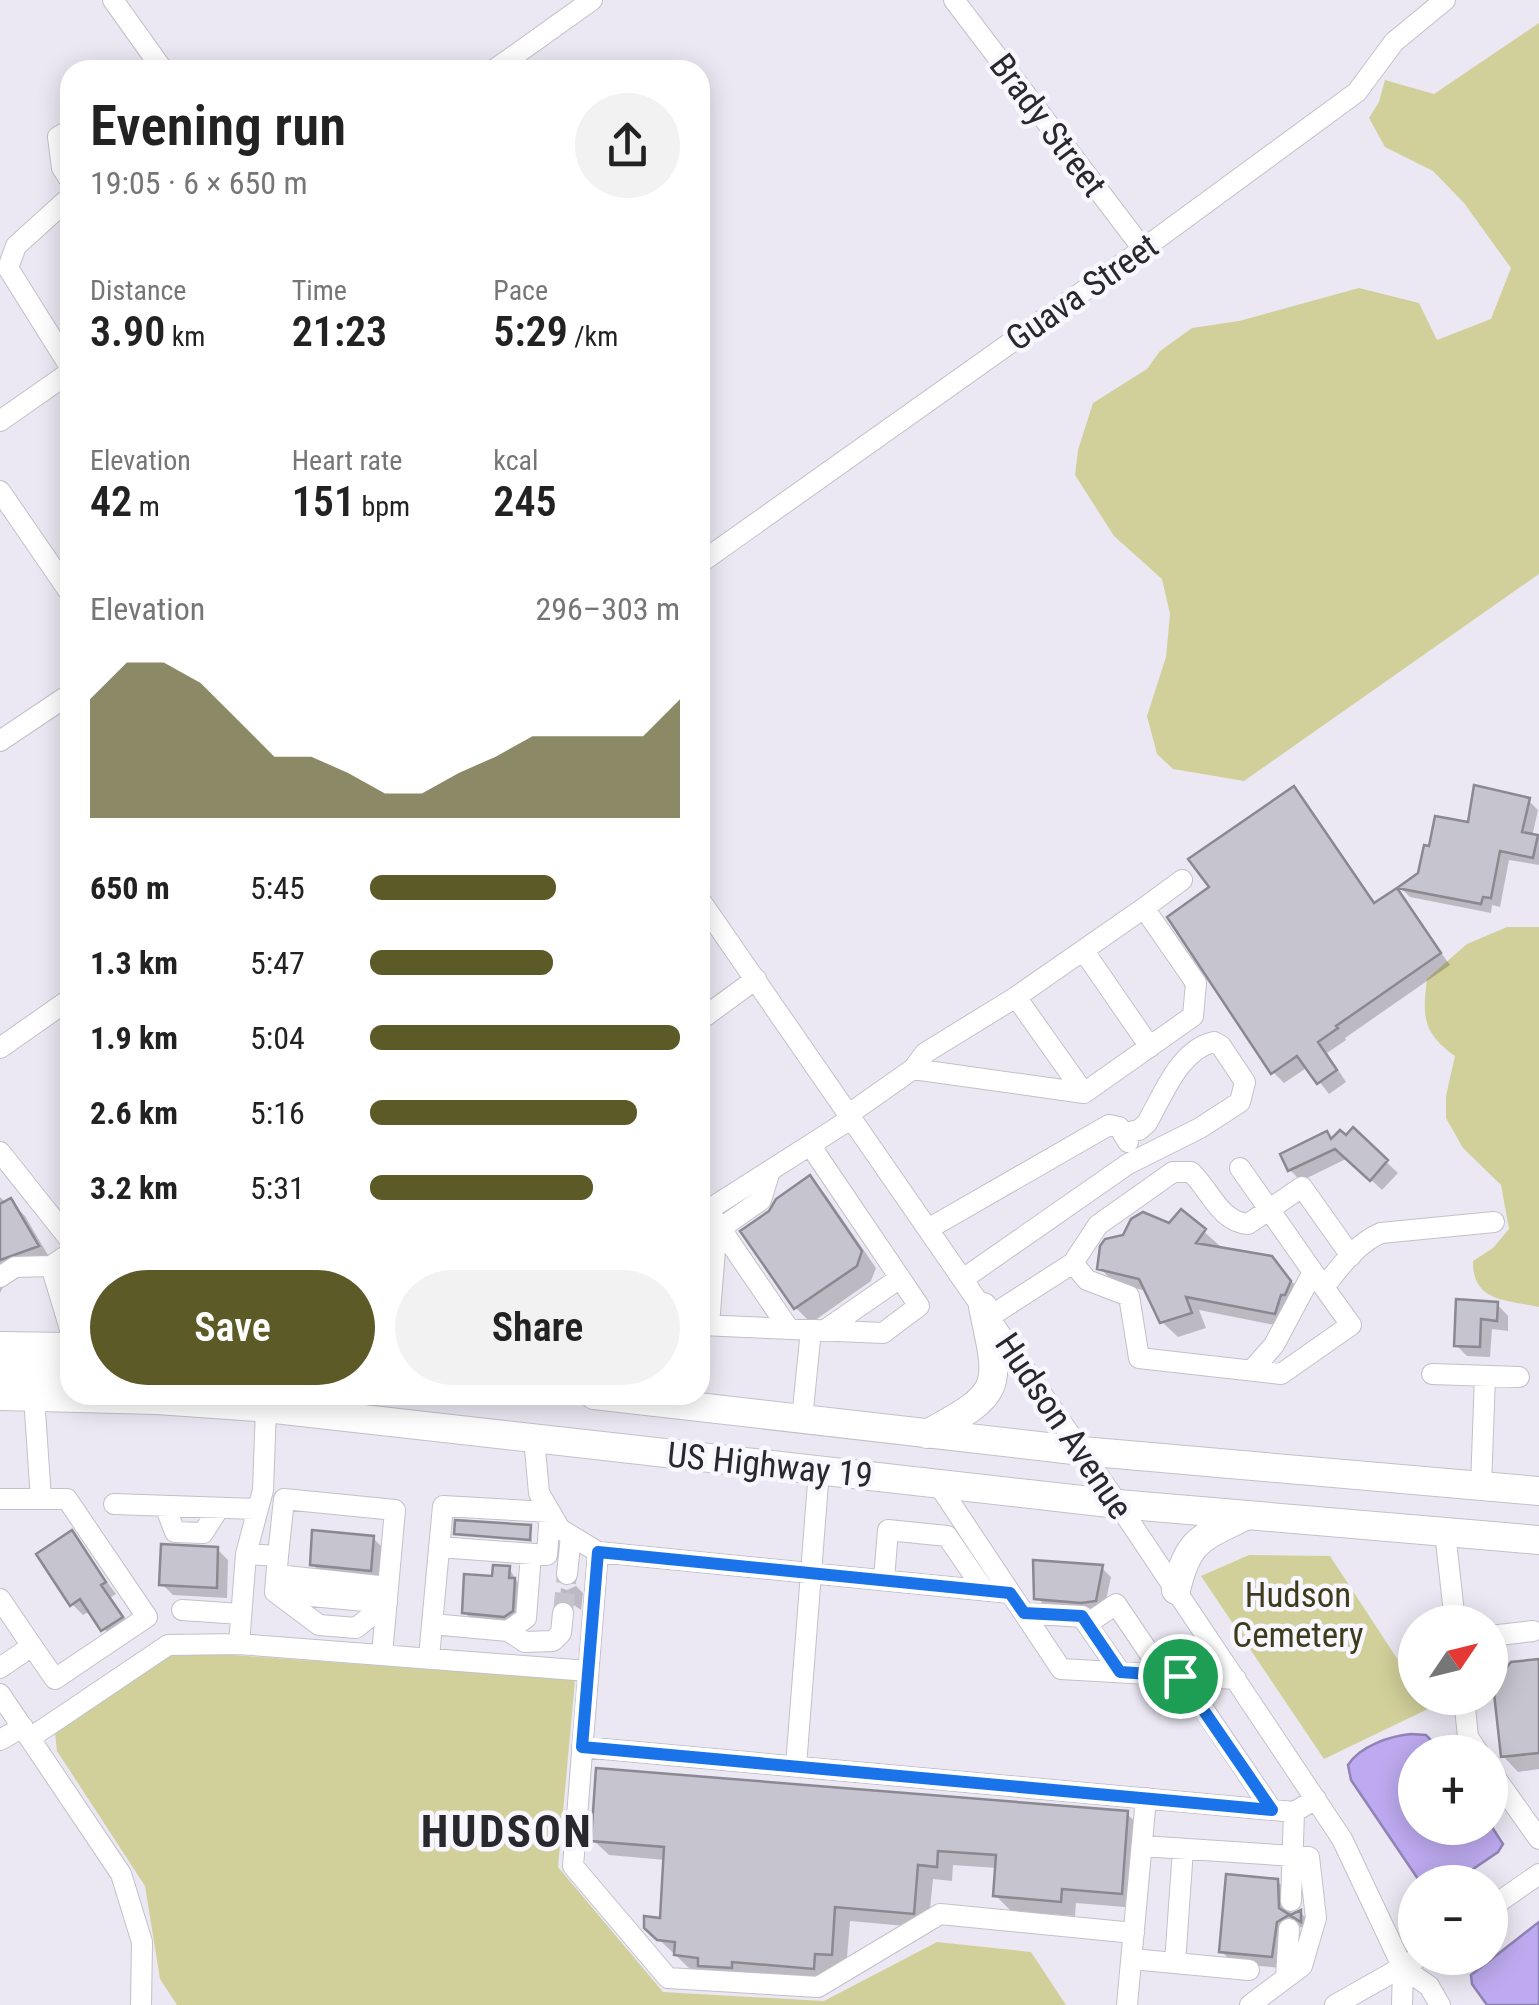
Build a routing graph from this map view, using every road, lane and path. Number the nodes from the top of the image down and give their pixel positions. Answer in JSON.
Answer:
{"nodes":[{"id":1,"x":113,"y":0,"type":"edge"},
{"id":2,"x":592,"y":0,"type":"edge"},
{"id":3,"x":954,"y":0,"type":"edge"},
{"id":4,"x":1445,"y":0,"type":"edge"},
{"id":5,"x":566,"y":8,"type":"edge"},
{"id":6,"x":156,"y":60,"type":"edge"},
{"id":7,"x":506,"y":60,"type":"edge"},
{"id":8,"x":60,"y":205,"type":"edge"},
{"id":9,"x":1143,"y":249,"type":"junction"},
{"id":10,"x":60,"y":353,"type":"edge"},
{"id":11,"x":60,"y":376,"type":"edge"},
{"id":12,"x":0,"y":421,"type":"edge"},
{"id":13,"x":0,"y":490,"type":"edge"},
{"id":14,"x":710,"y":556,"type":"edge"},
{"id":15,"x":60,"y":578,"type":"edge"},
{"id":16,"x":60,"y":701,"type":"edge"},
{"id":17,"x":0,"y":741,"type":"edge"},
{"id":18,"x":1182,"y":880,"type":"dead end"},
{"id":19,"x":1144,"y":908,"type":"junction"},
{"id":20,"x":710,"y":914,"type":"edge"},
{"id":21,"x":1083,"y":950,"type":"junction"},
{"id":22,"x":756,"y":979,"type":"junction"},
{"id":23,"x":1016,"y":997,"type":"junction"},
{"id":24,"x":60,"y":1006,"type":"edge"},
{"id":25,"x":710,"y":1013,"type":"edge"},
{"id":26,"x":1150,"y":1047,"type":"junction"},
{"id":27,"x":0,"y":1048,"type":"edge"},
{"id":28,"x":913,"y":1070,"type":"junction"},
{"id":29,"x":1084,"y":1093,"type":"junction"},
{"id":30,"x":850,"y":1116,"type":"junction"},
{"id":31,"x":1125,"y":1133,"type":"junction"},
{"id":32,"x":810,"y":1145,"type":"junction"},
{"id":33,"x":0,"y":1152,"type":"edge"},
{"id":34,"x":1128,"y":1164,"type":"junction"},
{"id":35,"x":1240,"y":1168,"type":"dead end"},
{"id":36,"x":710,"y":1209,"type":"edge"},
{"id":37,"x":1270,"y":1210,"type":"junction"},
{"id":38,"x":1494,"y":1222,"type":"dead end"},
{"id":39,"x":60,"y":1227,"type":"edge"},
{"id":40,"x":714,"y":1229,"type":"edge"},
{"id":41,"x":928,"y":1229,"type":"junction"},
{"id":42,"x":1350,"y":1256,"type":"junction"},
{"id":43,"x":60,"y":1260,"type":"edge"},
{"id":44,"x":1073,"y":1263,"type":"junction"},
{"id":45,"x":51,"y":1266,"type":"junction"},
{"id":46,"x":710,"y":1272,"type":"edge"},
{"id":47,"x":0,"y":1277,"type":"edge"},
{"id":48,"x":900,"y":1278,"type":"junction"},
{"id":49,"x":963,"y":1279,"type":"junction"},
{"id":50,"x":1319,"y":1279,"type":"junction"},
{"id":51,"x":60,"y":1296,"type":"edge"},
{"id":52,"x":986,"y":1312,"type":"junction"},
{"id":53,"x":710,"y":1325,"type":"edge"},
{"id":54,"x":790,"y":1329,"type":"junction"},
{"id":55,"x":818,"y":1330,"type":"junction"},
{"id":56,"x":0,"y":1346,"type":"edge"},
{"id":57,"x":60,"y":1347,"type":"edge"},
{"id":58,"x":1252,"y":1370,"type":"junction"},
{"id":59,"x":0,"y":1372,"type":"edge"},
{"id":60,"x":60,"y":1372,"type":"edge"},
{"id":61,"x":1432,"y":1374,"type":"dead end"},
{"id":62,"x":1484,"y":1376,"type":"junction"},
{"id":63,"x":1519,"y":1377,"type":"dead end"},
{"id":64,"x":0,"y":1396,"type":"edge"},
{"id":65,"x":34,"y":1397,"type":"junction"},
{"id":66,"x":60,"y":1398,"type":"edge"},
{"id":67,"x":203,"y":1405,"type":"edge"},
{"id":68,"x":696,"y":1405,"type":"edge"},
{"id":69,"x":266,"y":1408,"type":"junction"},
{"id":70,"x":802,"y":1419,"type":"junction"},
{"id":71,"x":927,"y":1434,"type":"junction"},
{"id":72,"x":534,"y":1438,"type":"junction"},
{"id":73,"x":1082,"y":1451,"type":"junction"},
{"id":74,"x":820,"y":1470,"type":"junction"},
{"id":75,"x":938,"y":1484,"type":"junction"},
{"id":76,"x":1482,"y":1486,"type":"junction"},
{"id":77,"x":1539,"y":1491,"type":"edge"},
{"id":78,"x":0,"y":1499,"type":"edge"},
{"id":79,"x":41,"y":1499,"type":"junction"},
{"id":80,"x":114,"y":1504,"type":"dead end"},
{"id":81,"x":1118,"y":1504,"type":"junction"},
{"id":82,"x":258,"y":1509,"type":"junction"},
{"id":83,"x":550,"y":1512,"type":"junction"},
{"id":84,"x":1246,"y":1515,"type":"junction"},
{"id":85,"x":1445,"y":1532,"type":"junction"},
{"id":86,"x":571,"y":1536,"type":"junction"},
{"id":87,"x":1539,"y":1540,"type":"edge"},
{"id":88,"x":439,"y":1547,"type":"junction"},
{"id":89,"x":598,"y":1552,"type":"junction"},
{"id":90,"x":246,"y":1554,"type":"junction"},
{"id":91,"x":531,"y":1554,"type":"junction"},
{"id":92,"x":811,"y":1573,"type":"junction"},
{"id":93,"x":568,"y":1574,"type":"tunnel mouth"},
{"id":94,"x":884,"y":1580,"type":"junction"},
{"id":95,"x":284,"y":1588,"type":"junction"},
{"id":96,"x":984,"y":1590,"type":"junction"},
{"id":97,"x":1176,"y":1590,"type":"junction"},
{"id":98,"x":1010,"y":1593,"type":"junction"},
{"id":99,"x":0,"y":1599,"type":"edge"},
{"id":100,"x":382,"y":1602,"type":"junction"},
{"id":101,"x":1453,"y":1605,"type":"edge"},
{"id":102,"x":182,"y":1610,"type":"dead end"},
{"id":103,"x":563,"y":1613,"type":"tunnel mouth"},
{"id":104,"x":1024,"y":1613,"type":"junction"},
{"id":105,"x":242,"y":1614,"type":"junction"},
{"id":106,"x":432,"y":1624,"type":"junction"},
{"id":107,"x":1087,"y":1624,"type":"junction"},
{"id":108,"x":1533,"y":1630,"type":"dead end"},
{"id":109,"x":508,"y":1631,"type":"junction"},
{"id":110,"x":1508,"y":1633,"type":"edge"},
{"id":111,"x":239,"y":1644,"type":"junction"},
{"id":112,"x":32,"y":1646,"type":"junction"},
{"id":113,"x":382,"y":1654,"type":"junction"},
{"id":114,"x":429,"y":1657,"type":"junction"},
{"id":115,"x":0,"y":1668,"type":"edge"},
{"id":116,"x":588,"y":1671,"type":"junction"},
{"id":117,"x":1120,"y":1672,"type":"junction"},
{"id":118,"x":1172,"y":1676,"type":"junction"},
{"id":119,"x":1236,"y":1679,"type":"junction"},
{"id":120,"x":0,"y":1694,"type":"edge"},
{"id":121,"x":27,"y":1732,"type":"junction"},
{"id":122,"x":0,"y":1740,"type":"edge"},
{"id":123,"x":582,"y":1747,"type":"junction"},
{"id":124,"x":796,"y":1766,"type":"junction"},
{"id":125,"x":1508,"y":1795,"type":"edge"},
{"id":126,"x":1146,"y":1798,"type":"junction"},
{"id":127,"x":1316,"y":1798,"type":"junction"},
{"id":128,"x":1272,"y":1810,"type":"junction"},
{"id":129,"x":1294,"y":1812,"type":"junction"},
{"id":130,"x":1539,"y":1839,"type":"edge"},
{"id":131,"x":1142,"y":1846,"type":"junction"},
{"id":132,"x":1183,"y":1849,"type":"junction"},
{"id":133,"x":1292,"y":1855,"type":"junction"},
{"id":134,"x":1539,"y":1874,"type":"edge"},
{"id":135,"x":1508,"y":1896,"type":"edge"},
{"id":136,"x":1291,"y":1901,"type":"dead end"},
{"id":137,"x":1289,"y":1929,"type":"dead end"},
{"id":138,"x":1134,"y":1934,"type":"junction"},
{"id":139,"x":1398,"y":1941,"type":"edge"},
{"id":140,"x":1132,"y":1959,"type":"junction"},
{"id":141,"x":1175,"y":1963,"type":"junction"},
{"id":142,"x":1249,"y":1970,"type":"dead end"},
{"id":143,"x":1398,"y":1970,"type":"edge"},
{"id":144,"x":1408,"y":1975,"type":"edge"},
{"id":145,"x":1420,"y":1975,"type":"edge"},
{"id":146,"x":1286,"y":1978,"type":"junction"},
{"id":147,"x":140,"y":2005,"type":"edge"},
{"id":148,"x":1127,"y":2005,"type":"edge"},
{"id":149,"x":1250,"y":2005,"type":"edge"},
{"id":150,"x":1335,"y":2005,"type":"edge"},
{"id":151,"x":1402,"y":2005,"type":"edge"},
{"id":152,"x":1440,"y":2005,"type":"edge"}],
"edges":[{"from":1,"to":6,"type":"street"},
{"from":2,"to":5,"type":"street"},
{"from":3,"to":9,"type":"street","name":"Brady Street"},
{"from":4,"to":9,"type":"street","name":"Guava Street"},
{"from":5,"to":7,"type":"street"},
{"from":8,"to":10,"type":"street"},
{"from":9,"to":14,"type":"street","name":"Guava Street"},
{"from":11,"to":12,"type":"street"},
{"from":13,"to":15,"type":"street"},
{"from":16,"to":17,"type":"street"},
{"from":18,"to":19,"type":"street"},
{"from":19,"to":21,"type":"street"},
{"from":19,"to":26,"type":"street"},
{"from":20,"to":22,"type":"street","name":"Hudson Avenue"},
{"from":21,"to":23,"type":"street"},
{"from":21,"to":26,"type":"street"},
{"from":22,"to":25,"type":"street"},
{"from":22,"to":30,"type":"street","name":"Hudson Avenue"},
{"from":23,"to":28,"type":"street"},
{"from":23,"to":29,"type":"street"},
{"from":24,"to":27,"type":"street"},
{"from":26,"to":29,"type":"street"},
{"from":28,"to":29,"type":"street"},
{"from":28,"to":30,"type":"street"},
{"from":30,"to":32,"type":"street"},
{"from":30,"to":41,"type":"street","name":"Hudson Avenue"},
{"from":31,"to":34,"type":"street"},
{"from":31,"to":34,"type":"street"},
{"from":31,"to":41,"type":"street"},
{"from":32,"to":36,"type":"street"},
{"from":32,"to":48,"type":"street"},
{"from":33,"to":39,"type":"street"},
{"from":34,"to":49,"type":"street"},
{"from":35,"to":37,"type":"street"},
{"from":37,"to":42,"type":"street"},
{"from":37,"to":44,"type":"street"},
{"from":37,"to":50,"type":"street"},
{"from":38,"to":42,"type":"street"},
{"from":40,"to":46,"type":"street"},
{"from":40,"to":54,"type":"street"},
{"from":41,"to":49,"type":"street","name":"Hudson Avenue"},
{"from":42,"to":50,"type":"street"},
{"from":43,"to":45,"type":"street"},
{"from":44,"to":52,"type":"street"},
{"from":44,"to":58,"type":"street"},
{"from":45,"to":47,"type":"street"},
{"from":45,"to":51,"type":"street"},
{"from":48,"to":55,"type":"street"},
{"from":48,"to":55,"type":"street"},
{"from":49,"to":52,"type":"street","name":"Hudson Avenue"},
{"from":50,"to":58,"type":"street"},
{"from":50,"to":58,"type":"street"},
{"from":52,"to":71,"type":"highway"},
{"from":52,"to":73,"type":"street","name":"Hudson Avenue"},
{"from":53,"to":54,"type":"street"},
{"from":54,"to":55,"type":"street"},
{"from":55,"to":70,"type":"street"},
{"from":56,"to":57,"type":"highway"},
{"from":59,"to":60,"type":"highway"},
{"from":61,"to":62,"type":"street"},
{"from":62,"to":63,"type":"street"},
{"from":62,"to":76,"type":"street"},
{"from":64,"to":65,"type":"highway","name":"US Highway 19"},
{"from":65,"to":66,"type":"highway","name":"US Highway 19"},
{"from":65,"to":79,"type":"street"},
{"from":67,"to":69,"type":"highway","name":"US Highway 19"},
{"from":68,"to":70,"type":"highway","name":"US Highway 19"},
{"from":69,"to":72,"type":"highway","name":"US Highway 19"},
{"from":69,"to":82,"type":"street"},
{"from":70,"to":71,"type":"highway","name":"US Highway 19"},
{"from":71,"to":73,"type":"highway","name":"US Highway 19"},
{"from":72,"to":74,"type":"highway","name":"US Highway 19"},
{"from":72,"to":83,"type":"street"},
{"from":73,"to":76,"type":"highway","name":"US Highway 19"},
{"from":73,"to":81,"type":"street","name":"Hudson Avenue"},
{"from":74,"to":75,"type":"highway","name":"US Highway 19"},
{"from":74,"to":92,"type":"street"},
{"from":75,"to":81,"type":"highway","name":"US Highway 19"},
{"from":75,"to":98,"type":"street"},
{"from":76,"to":77,"type":"highway","name":"US Highway 19"},
{"from":78,"to":79,"type":"street"},
{"from":79,"to":112,"type":"street"},
{"from":80,"to":82,"type":"street"},
{"from":81,"to":84,"type":"highway","name":"US Highway 19"},
{"from":81,"to":97,"type":"street","name":"Hudson Avenue"},
{"from":82,"to":90,"type":"street"},
{"from":83,"to":86,"type":"street"},
{"from":83,"to":88,"type":"street"},
{"from":83,"to":91,"type":"street"},
{"from":84,"to":85,"type":"highway","name":"US Highway 19"},
{"from":84,"to":97,"type":"highway"},
{"from":85,"to":87,"type":"highway","name":"US Highway 19"},
{"from":85,"to":101,"type":"street"},
{"from":86,"to":89,"type":"street"},
{"from":86,"to":93,"type":"street"},
{"from":88,"to":91,"type":"street"},
{"from":88,"to":106,"type":"street"},
{"from":89,"to":92,"type":"street"},
{"from":89,"to":116,"type":"street"},
{"from":90,"to":95,"type":"street"},
{"from":90,"to":105,"type":"street"},
{"from":91,"to":109,"type":"street"},
{"from":92,"to":94,"type":"street"},
{"from":92,"to":124,"type":"street"},
{"from":94,"to":96,"type":"street"},
{"from":94,"to":96,"type":"street"},
{"from":95,"to":100,"type":"street"},
{"from":95,"to":100,"type":"street"},
{"from":95,"to":100,"type":"street"},
{"from":96,"to":98,"type":"street"},
{"from":97,"to":119,"type":"street","name":"Hudson Avenue"},
{"from":98,"to":104,"type":"street"},
{"from":99,"to":112,"type":"street"},
{"from":100,"to":113,"type":"street"},
{"from":102,"to":105,"type":"street"},
{"from":103,"to":109,"type":"street"},
{"from":104,"to":107,"type":"street"},
{"from":104,"to":117,"type":"street"},
{"from":105,"to":111,"type":"street"},
{"from":106,"to":109,"type":"street"},
{"from":106,"to":114,"type":"street"},
{"from":107,"to":117,"type":"street"},
{"from":107,"to":118,"type":"street"},
{"from":108,"to":110,"type":"street"},
{"from":111,"to":113,"type":"street"},
{"from":111,"to":121,"type":"street"},
{"from":112,"to":115,"type":"street"},
{"from":113,"to":114,"type":"street"},
{"from":114,"to":116,"type":"street"},
{"from":116,"to":123,"type":"street"},
{"from":117,"to":118,"type":"street"},
{"from":118,"to":119,"type":"street"},
{"from":118,"to":128,"type":"street"},
{"from":119,"to":127,"type":"street","name":"Hudson Avenue"},
{"from":120,"to":121,"type":"street"},
{"from":121,"to":122,"type":"street"},
{"from":121,"to":147,"type":"street"},
{"from":123,"to":124,"type":"street"},
{"from":123,"to":138,"type":"street"},
{"from":124,"to":126,"type":"street"},
{"from":125,"to":130,"type":"street"},
{"from":126,"to":128,"type":"street"},
{"from":126,"to":131,"type":"street"},
{"from":127,"to":129,"type":"street"},
{"from":127,"to":139,"type":"street","name":"Hudson Avenue"},
{"from":128,"to":129,"type":"street"},
{"from":129,"to":133,"type":"street"},
{"from":131,"to":132,"type":"street"},
{"from":131,"to":138,"type":"street"},
{"from":132,"to":133,"type":"street"},
{"from":132,"to":141,"type":"street"},
{"from":133,"to":136,"type":"street"},
{"from":133,"to":146,"type":"street"},
{"from":134,"to":135,"type":"street"},
{"from":137,"to":146,"type":"street"},
{"from":138,"to":140,"type":"street"},
{"from":140,"to":141,"type":"street"},
{"from":140,"to":148,"type":"street"},
{"from":141,"to":142,"type":"street"},
{"from":143,"to":150,"type":"street"},
{"from":144,"to":151,"type":"street","name":"Hudson Avenue"},
{"from":145,"to":152,"type":"street","name":"Hudson Avenue"},
{"from":146,"to":149,"type":"street"}]}
